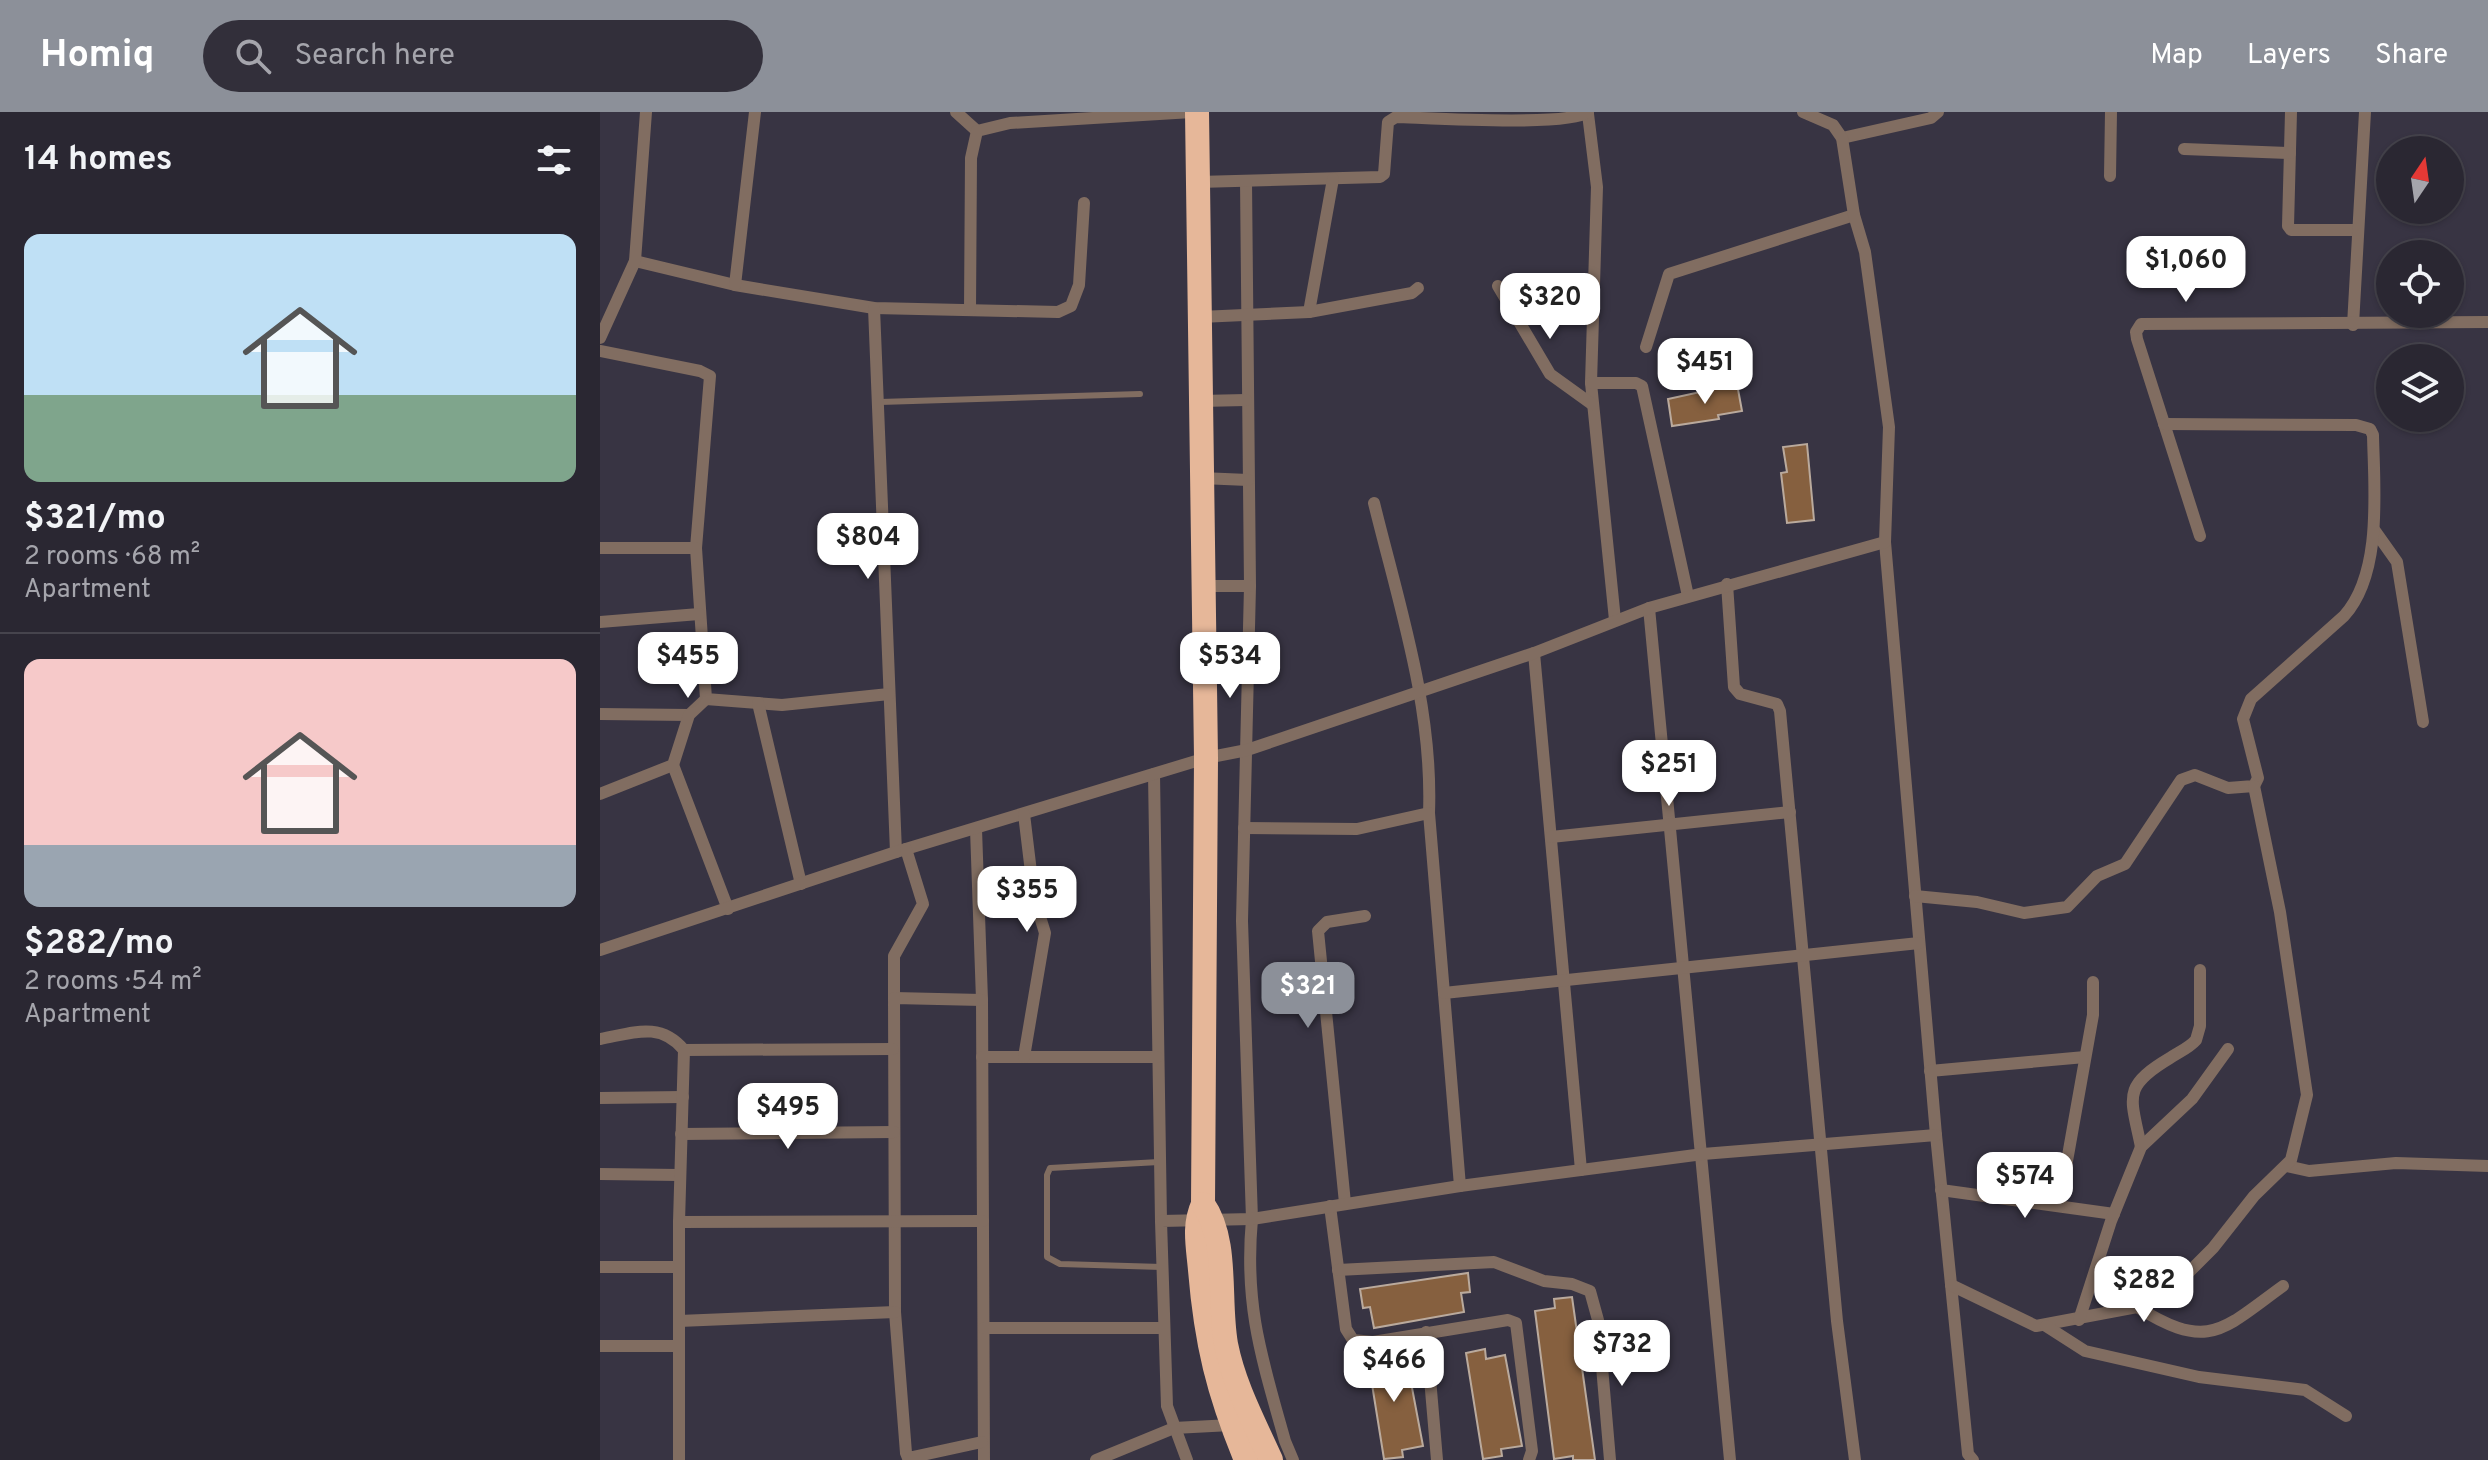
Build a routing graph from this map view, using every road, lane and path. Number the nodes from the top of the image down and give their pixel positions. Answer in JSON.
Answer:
{"nodes":[{"id":1,"x":646,"y":112,"type":"edge"},
{"id":2,"x":755,"y":112,"type":"edge"},
{"id":3,"x":956,"y":112,"type":"edge"},
{"id":4,"x":1194,"y":112,"type":"edge"},
{"id":5,"x":1803,"y":112,"type":"edge"},
{"id":6,"x":1938,"y":112,"type":"edge"},
{"id":7,"x":2111,"y":112,"type":"edge"},
{"id":8,"x":2291,"y":112,"type":"edge"},
{"id":9,"x":2365,"y":112,"type":"edge"},
{"id":10,"x":1588,"y":113,"type":"edge"},
{"id":11,"x":1470,"y":116,"type":"edge"},
{"id":12,"x":977,"y":131,"type":"junction"},
{"id":13,"x":1842,"y":138,"type":"junction"},
{"id":14,"x":2184,"y":149,"type":"dead end"},
{"id":15,"x":2290,"y":153,"type":"junction"},
{"id":16,"x":2110,"y":176,"type":"dead end"},
{"id":17,"x":1333,"y":179,"type":"junction"},
{"id":18,"x":1246,"y":181,"type":"junction"},
{"id":19,"x":1198,"y":182,"type":"junction"},
{"id":20,"x":1084,"y":203,"type":"dead end"},
{"id":21,"x":1854,"y":215,"type":"junction"},
{"id":22,"x":2358,"y":230,"type":"junction"},
{"id":23,"x":635,"y":261,"type":"junction"},
{"id":24,"x":735,"y":285,"type":"junction"},
{"id":25,"x":1498,"y":286,"type":"dead end"},
{"id":26,"x":1418,"y":288,"type":"dead end"},
{"id":27,"x":874,"y":308,"type":"junction"},
{"id":28,"x":970,"y":310,"type":"junction"},
{"id":29,"x":1309,"y":312,"type":"junction"},
{"id":30,"x":1245,"y":313,"type":"junction"},
{"id":31,"x":1200,"y":317,"type":"junction"},
{"id":32,"x":2488,"y":322,"type":"edge"},
{"id":33,"x":2353,"y":325,"type":"junction"},
{"id":34,"x":600,"y":338,"type":"edge"},
{"id":35,"x":1646,"y":347,"type":"dead end"},
{"id":36,"x":600,"y":351,"type":"edge"},
{"id":37,"x":1591,"y":383,"type":"junction"},
{"id":38,"x":1140,"y":394,"type":"dead end"},
{"id":39,"x":1246,"y":400,"type":"junction"},
{"id":40,"x":1200,"y":401,"type":"junction"},
{"id":41,"x":880,"y":402,"type":"junction"},
{"id":42,"x":1593,"y":405,"type":"junction"},
{"id":43,"x":2164,"y":424,"type":"junction"},
{"id":44,"x":1201,"y":478,"type":"junction"},
{"id":45,"x":1248,"y":480,"type":"junction"},
{"id":46,"x":1374,"y":503,"type":"dead end"},
{"id":47,"x":2375,"y":531,"type":"junction"},
{"id":48,"x":2200,"y":536,"type":"dead end"},
{"id":49,"x":1885,"y":542,"type":"junction"},
{"id":50,"x":600,"y":548,"type":"edge"},
{"id":51,"x":696,"y":548,"type":"junction"},
{"id":52,"x":1727,"y":584,"type":"junction"},
{"id":53,"x":1202,"y":586,"type":"junction"},
{"id":54,"x":1250,"y":586,"type":"junction"},
{"id":55,"x":1688,"y":596,"type":"junction"},
{"id":56,"x":1649,"y":608,"type":"junction"},
{"id":57,"x":699,"y":614,"type":"junction"},
{"id":58,"x":1615,"y":620,"type":"junction"},
{"id":59,"x":600,"y":622,"type":"edge"},
{"id":60,"x":1534,"y":653,"type":"junction"},
{"id":61,"x":1420,"y":692,"type":"junction"},
{"id":62,"x":889,"y":694,"type":"junction"},
{"id":63,"x":706,"y":699,"type":"junction"},
{"id":64,"x":758,"y":703,"type":"junction"},
{"id":65,"x":600,"y":714,"type":"edge"},
{"id":66,"x":689,"y":715,"type":"junction"},
{"id":67,"x":2423,"y":722,"type":"dead end"},
{"id":68,"x":1247,"y":750,"type":"junction"},
{"id":69,"x":1206,"y":758,"type":"junction"},
{"id":70,"x":673,"y":765,"type":"junction"},
{"id":71,"x":1154,"y":774,"type":"junction"},
{"id":72,"x":2254,"y":786,"type":"junction"},
{"id":73,"x":600,"y":794,"type":"edge"},
{"id":74,"x":1790,"y":812,"type":"junction"},
{"id":75,"x":1429,"y":813,"type":"junction"},
{"id":76,"x":1024,"y":814,"type":"junction"},
{"id":77,"x":1671,"y":826,"type":"junction"},
{"id":78,"x":1244,"y":828,"type":"junction"},
{"id":79,"x":976,"y":829,"type":"junction"},
{"id":80,"x":1551,"y":837,"type":"junction"},
{"id":81,"x":901,"y":851,"type":"junction"},
{"id":82,"x":801,"y":884,"type":"junction"},
{"id":83,"x":1915,"y":896,"type":"junction"},
{"id":84,"x":728,"y":909,"type":"junction"},
{"id":85,"x":1365,"y":916,"type":"dead end"},
{"id":86,"x":1919,"y":943,"type":"junction"},
{"id":87,"x":600,"y":950,"type":"edge"},
{"id":88,"x":1804,"y":956,"type":"junction"},
{"id":89,"x":1684,"y":968,"type":"junction"},
{"id":90,"x":2200,"y":970,"type":"dead end"},
{"id":91,"x":1564,"y":979,"type":"junction"},
{"id":92,"x":2093,"y":982,"type":"dead end"},
{"id":93,"x":1444,"y":993,"type":"junction"},
{"id":94,"x":894,"y":998,"type":"junction"},
{"id":95,"x":982,"y":1000,"type":"junction"},
{"id":96,"x":600,"y":1039,"type":"edge"},
{"id":97,"x":893,"y":1049,"type":"junction"},
{"id":98,"x":2228,"y":1049,"type":"dead end"},
{"id":99,"x":684,"y":1050,"type":"junction"},
{"id":100,"x":982,"y":1057,"type":"junction"},
{"id":101,"x":1024,"y":1057,"type":"junction"},
{"id":102,"x":1157,"y":1057,"type":"junction"},
{"id":103,"x":2085,"y":1057,"type":"junction"},
{"id":104,"x":1930,"y":1071,"type":"junction"},
{"id":105,"x":683,"y":1097,"type":"junction"},
{"id":106,"x":600,"y":1098,"type":"edge"},
{"id":107,"x":894,"y":1132,"type":"junction"},
{"id":108,"x":681,"y":1134,"type":"junction"},
{"id":109,"x":1936,"y":1135,"type":"junction"},
{"id":110,"x":1823,"y":1144,"type":"junction"},
{"id":111,"x":2141,"y":1147,"type":"junction"},
{"id":112,"x":1703,"y":1154,"type":"junction"},
{"id":113,"x":1159,"y":1162,"type":"junction"},
{"id":114,"x":2287,"y":1166,"type":"junction"},
{"id":115,"x":2488,"y":1166,"type":"edge"},
{"id":116,"x":1581,"y":1170,"type":"junction"},
{"id":117,"x":600,"y":1174,"type":"edge"},
{"id":118,"x":679,"y":1175,"type":"junction"},
{"id":119,"x":1460,"y":1186,"type":"junction"},
{"id":120,"x":1941,"y":1190,"type":"junction"},
{"id":121,"x":1345,"y":1203,"type":"junction"},
{"id":122,"x":1330,"y":1206,"type":"junction"},
{"id":123,"x":2059,"y":1206,"type":"junction"},
{"id":124,"x":2114,"y":1214,"type":"junction"},
{"id":125,"x":1205,"y":1216,"type":"junction"},
{"id":126,"x":1252,"y":1219,"type":"junction"},
{"id":127,"x":894,"y":1221,"type":"junction"},
{"id":128,"x":983,"y":1221,"type":"junction"},
{"id":129,"x":1161,"y":1221,"type":"junction"},
{"id":130,"x":679,"y":1222,"type":"junction"},
{"id":131,"x":600,"y":1267,"type":"edge"},
{"id":132,"x":678,"y":1267,"type":"junction"},
{"id":133,"x":1162,"y":1267,"type":"junction"},
{"id":134,"x":1338,"y":1270,"type":"junction"},
{"id":135,"x":1951,"y":1285,"type":"junction"},
{"id":136,"x":2283,"y":1286,"type":"dead end"},
{"id":137,"x":2137,"y":1307,"type":"junction"},
{"id":138,"x":895,"y":1312,"type":"junction"},
{"id":139,"x":2079,"y":1320,"type":"junction"},
{"id":140,"x":679,"y":1321,"type":"junction"},
{"id":141,"x":2046,"y":1326,"type":"junction"},
{"id":142,"x":984,"y":1328,"type":"junction"},
{"id":143,"x":1164,"y":1328,"type":"junction"},
{"id":144,"x":1426,"y":1332,"type":"junction"},
{"id":145,"x":600,"y":1346,"type":"edge"},
{"id":146,"x":679,"y":1346,"type":"junction"},
{"id":147,"x":2346,"y":1416,"type":"dead end"},
{"id":148,"x":1231,"y":1425,"type":"junction"},
{"id":149,"x":1174,"y":1428,"type":"junction"},
{"id":150,"x":982,"y":1442,"type":"junction"},
{"id":151,"x":1970,"y":1458,"type":"edge"},
{"id":152,"x":908,"y":1459,"type":"edge"},
{"id":153,"x":679,"y":1460,"type":"edge"},
{"id":154,"x":984,"y":1460,"type":"edge"},
{"id":155,"x":1096,"y":1460,"type":"edge"},
{"id":156,"x":1187,"y":1460,"type":"edge"},
{"id":157,"x":1246,"y":1460,"type":"edge"},
{"id":158,"x":1271,"y":1460,"type":"edge"},
{"id":159,"x":1293,"y":1460,"type":"edge"},
{"id":160,"x":1437,"y":1460,"type":"edge"},
{"id":161,"x":1529,"y":1460,"type":"edge"},
{"id":162,"x":1610,"y":1460,"type":"edge"},
{"id":163,"x":1730,"y":1460,"type":"edge"},
{"id":164,"x":1855,"y":1460,"type":"edge"}],
"edges":[{"from":1,"to":23,"type":"street"},
{"from":2,"to":24,"type":"street"},
{"from":3,"to":12,"type":"street"},
{"from":4,"to":12,"type":"street"},
{"from":4,"to":19,"type":"highway"},
{"from":5,"to":13,"type":"street"},
{"from":6,"to":13,"type":"street"},
{"from":7,"to":16,"type":"street"},
{"from":8,"to":15,"type":"street"},
{"from":9,"to":22,"type":"street"},
{"from":10,"to":11,"type":"street"},
{"from":10,"to":37,"type":"street"},
{"from":11,"to":17,"type":"street"},
{"from":12,"to":28,"type":"street"},
{"from":13,"to":21,"type":"street"},
{"from":14,"to":15,"type":"street"},
{"from":15,"to":22,"type":"street"},
{"from":17,"to":18,"type":"street"},
{"from":17,"to":29,"type":"street"},
{"from":18,"to":19,"type":"street"},
{"from":18,"to":30,"type":"street"},
{"from":19,"to":31,"type":"highway"},
{"from":20,"to":28,"type":"street"},
{"from":21,"to":35,"type":"street"},
{"from":21,"to":49,"type":"street"},
{"from":22,"to":33,"type":"street"},
{"from":23,"to":24,"type":"street"},
{"from":23,"to":34,"type":"street"},
{"from":24,"to":27,"type":"street"},
{"from":25,"to":42,"type":"street"},
{"from":26,"to":29,"type":"street"},
{"from":27,"to":28,"type":"street"},
{"from":27,"to":41,"type":"street"},
{"from":29,"to":30,"type":"street"},
{"from":30,"to":31,"type":"street"},
{"from":30,"to":39,"type":"street"},
{"from":31,"to":40,"type":"highway"},
{"from":32,"to":33,"type":"street"},
{"from":33,"to":43,"type":"street"},
{"from":36,"to":51,"type":"street"},
{"from":37,"to":42,"type":"street"},
{"from":37,"to":55,"type":"street"},
{"from":38,"to":41,"type":"lane"},
{"from":39,"to":40,"type":"street"},
{"from":39,"to":45,"type":"street"},
{"from":40,"to":44,"type":"highway"},
{"from":41,"to":62,"type":"street"},
{"from":42,"to":58,"type":"street"},
{"from":43,"to":47,"type":"street"},
{"from":43,"to":48,"type":"street"},
{"from":44,"to":45,"type":"street"},
{"from":44,"to":53,"type":"highway"},
{"from":45,"to":54,"type":"street"},
{"from":46,"to":61,"type":"street"},
{"from":47,"to":67,"type":"street"},
{"from":47,"to":72,"type":"street"},
{"from":49,"to":52,"type":"street"},
{"from":49,"to":83,"type":"street"},
{"from":50,"to":51,"type":"street"},
{"from":51,"to":57,"type":"street"},
{"from":52,"to":55,"type":"street"},
{"from":52,"to":74,"type":"street"},
{"from":53,"to":54,"type":"street"},
{"from":53,"to":69,"type":"highway"},
{"from":54,"to":68,"type":"street"},
{"from":55,"to":56,"type":"street"},
{"from":56,"to":58,"type":"street"},
{"from":56,"to":77,"type":"street"},
{"from":57,"to":59,"type":"street"},
{"from":57,"to":63,"type":"street"},
{"from":58,"to":60,"type":"street"},
{"from":60,"to":61,"type":"street"},
{"from":60,"to":80,"type":"street"},
{"from":61,"to":68,"type":"street"},
{"from":61,"to":75,"type":"street"},
{"from":62,"to":64,"type":"street"},
{"from":62,"to":81,"type":"street"},
{"from":63,"to":64,"type":"street"},
{"from":63,"to":66,"type":"street"},
{"from":64,"to":82,"type":"street"},
{"from":65,"to":66,"type":"street"},
{"from":66,"to":70,"type":"street"},
{"from":68,"to":69,"type":"street"},
{"from":68,"to":78,"type":"street"},
{"from":69,"to":71,"type":"street"},
{"from":69,"to":125,"type":"highway"},
{"from":70,"to":73,"type":"street"},
{"from":70,"to":84,"type":"street"},
{"from":71,"to":76,"type":"street"},
{"from":71,"to":102,"type":"street"},
{"from":72,"to":83,"type":"street"},
{"from":72,"to":114,"type":"street"},
{"from":74,"to":77,"type":"street"},
{"from":74,"to":88,"type":"street"},
{"from":75,"to":78,"type":"street"},
{"from":75,"to":93,"type":"street"},
{"from":76,"to":79,"type":"street"},
{"from":76,"to":101,"type":"street"},
{"from":77,"to":80,"type":"street"},
{"from":77,"to":89,"type":"street"},
{"from":78,"to":126,"type":"street"},
{"from":79,"to":81,"type":"street"},
{"from":79,"to":95,"type":"street"},
{"from":80,"to":91,"type":"street"},
{"from":81,"to":82,"type":"street"},
{"from":81,"to":94,"type":"street"},
{"from":82,"to":84,"type":"street"},
{"from":83,"to":86,"type":"street"},
{"from":84,"to":87,"type":"street"},
{"from":85,"to":121,"type":"street"},
{"from":86,"to":88,"type":"street"},
{"from":86,"to":104,"type":"street"},
{"from":88,"to":89,"type":"street"},
{"from":88,"to":110,"type":"street"},
{"from":89,"to":91,"type":"street"},
{"from":89,"to":112,"type":"street"},
{"from":90,"to":111,"type":"street"},
{"from":91,"to":93,"type":"street"},
{"from":91,"to":116,"type":"street"},
{"from":92,"to":103,"type":"street"},
{"from":93,"to":119,"type":"street"},
{"from":94,"to":95,"type":"street"},
{"from":94,"to":97,"type":"street"},
{"from":95,"to":100,"type":"street"},
{"from":96,"to":99,"type":"street"},
{"from":97,"to":99,"type":"street"},
{"from":97,"to":107,"type":"street"},
{"from":98,"to":111,"type":"street"},
{"from":99,"to":105,"type":"street"},
{"from":100,"to":101,"type":"street"},
{"from":100,"to":128,"type":"street"},
{"from":101,"to":102,"type":"street"},
{"from":102,"to":113,"type":"street"},
{"from":103,"to":104,"type":"street"},
{"from":103,"to":123,"type":"street"},
{"from":104,"to":109,"type":"street"},
{"from":105,"to":106,"type":"street"},
{"from":105,"to":108,"type":"street"},
{"from":107,"to":108,"type":"street"},
{"from":107,"to":127,"type":"street"},
{"from":108,"to":118,"type":"street"},
{"from":109,"to":110,"type":"street"},
{"from":109,"to":120,"type":"street"},
{"from":110,"to":112,"type":"street"},
{"from":110,"to":164,"type":"street"},
{"from":111,"to":124,"type":"street"},
{"from":112,"to":116,"type":"street"},
{"from":112,"to":163,"type":"street"},
{"from":113,"to":129,"type":"street"},
{"from":113,"to":133,"type":"lane"},
{"from":114,"to":115,"type":"street"},
{"from":114,"to":137,"type":"street"},
{"from":116,"to":119,"type":"street"},
{"from":117,"to":118,"type":"street"},
{"from":118,"to":130,"type":"street"},
{"from":119,"to":121,"type":"street"},
{"from":120,"to":123,"type":"street"},
{"from":120,"to":135,"type":"street"},
{"from":121,"to":122,"type":"street"},
{"from":122,"to":126,"type":"street"},
{"from":122,"to":134,"type":"street"},
{"from":123,"to":124,"type":"street"},
{"from":124,"to":139,"type":"street"},
{"from":125,"to":126,"type":"street"},
{"from":125,"to":129,"type":"street"},
{"from":125,"to":148,"type":"highway"},
{"from":125,"to":158,"type":"highway"},
{"from":126,"to":159,"type":"street"},
{"from":127,"to":128,"type":"street"},
{"from":127,"to":130,"type":"street"},
{"from":127,"to":138,"type":"street"},
{"from":128,"to":142,"type":"street"},
{"from":129,"to":133,"type":"street"},
{"from":130,"to":132,"type":"street"},
{"from":131,"to":132,"type":"street"},
{"from":132,"to":140,"type":"street"},
{"from":133,"to":143,"type":"street"},
{"from":134,"to":144,"type":"street"},
{"from":134,"to":162,"type":"street"},
{"from":135,"to":141,"type":"street"},
{"from":135,"to":151,"type":"street"},
{"from":136,"to":137,"type":"street"},
{"from":137,"to":139,"type":"street"},
{"from":138,"to":140,"type":"street"},
{"from":138,"to":152,"type":"street"},
{"from":139,"to":141,"type":"street"},
{"from":140,"to":146,"type":"street"},
{"from":141,"to":147,"type":"street"},
{"from":142,"to":143,"type":"street"},
{"from":142,"to":150,"type":"street"},
{"from":143,"to":149,"type":"street"},
{"from":144,"to":160,"type":"street"},
{"from":144,"to":161,"type":"street"},
{"from":145,"to":146,"type":"street"},
{"from":146,"to":153,"type":"street"},
{"from":148,"to":149,"type":"street"},
{"from":148,"to":157,"type":"highway"},
{"from":149,"to":155,"type":"street"},
{"from":149,"to":156,"type":"street"},
{"from":150,"to":152,"type":"street"},
{"from":150,"to":154,"type":"street"}]}
